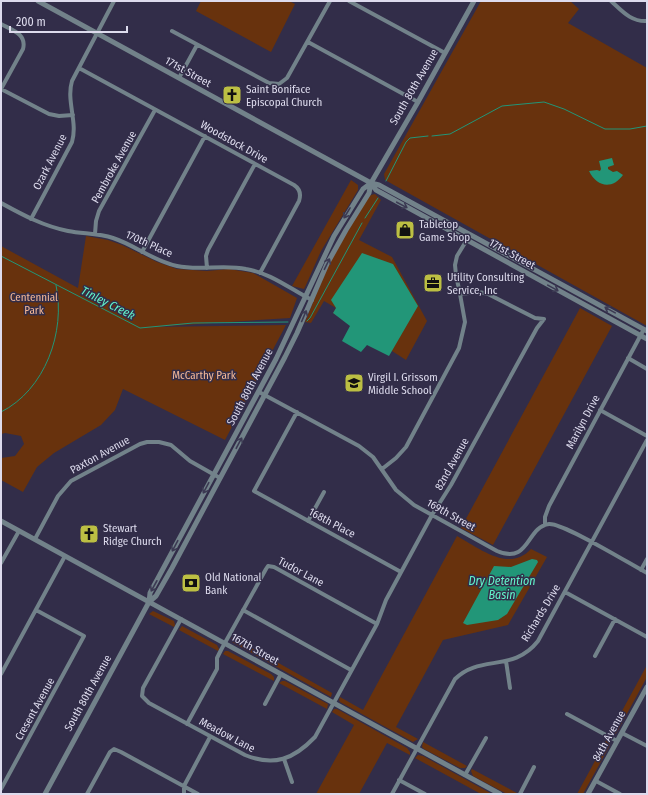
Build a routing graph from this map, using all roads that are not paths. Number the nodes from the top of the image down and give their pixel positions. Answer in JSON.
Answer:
{"nodes":[{"id":1,"x":38,"y":1,"type":"edge"},
{"id":2,"x":114,"y":1,"type":"edge"},
{"id":3,"x":330,"y":1,"type":"edge"},
{"id":4,"x":349,"y":1,"type":"edge"},
{"id":5,"x":612,"y":1,"type":"edge"},
{"id":6,"x":472,"y":2,"type":"edge"},
{"id":7,"x":647,"y":21,"type":"edge"},
{"id":8,"x":1,"y":24,"type":"edge"},
{"id":9,"x":172,"y":30,"type":"dead end"},
{"id":10,"x":97,"y":33,"type":"junction"},
{"id":11,"x":308,"y":42,"type":"junction"},
{"id":12,"x":197,"y":45,"type":"junction"},
{"id":13,"x":445,"y":53,"type":"junction"},
{"id":14,"x":79,"y":68,"type":"junction"},
{"id":15,"x":179,"y":78,"type":"junction"},
{"id":16,"x":1,"y":89,"type":"edge"},
{"id":17,"x":418,"y":102,"type":"junction"},
{"id":18,"x":155,"y":110,"type":"junction"},
{"id":19,"x":73,"y":115,"type":"junction"},
{"id":20,"x":205,"y":136,"type":"junction"},
{"id":21,"x":255,"y":164,"type":"junction"},
{"id":22,"x":371,"y":183,"type":"junction"},
{"id":23,"x":1,"y":203,"type":"edge"},
{"id":24,"x":31,"y":219,"type":"junction"},
{"id":25,"x":95,"y":234,"type":"junction"},
{"id":26,"x":470,"y":234,"type":"junction"},
{"id":27,"x":467,"y":241,"type":"junction"},
{"id":28,"x":142,"y":252,"type":"junction"},
{"id":29,"x":207,"y":268,"type":"junction"},
{"id":30,"x":260,"y":273,"type":"junction"},
{"id":31,"x":460,"y":294,"type":"junction"},
{"id":32,"x":305,"y":296,"type":"junction"},
{"id":33,"x":312,"y":300,"type":"junction"},
{"id":34,"x":645,"y":330,"type":"edge"},
{"id":35,"x":640,"y":335,"type":"junction"},
{"id":36,"x":647,"y":339,"type":"edge"},
{"id":37,"x":628,"y":358,"type":"junction"},
{"id":38,"x":647,"y":369,"type":"edge"},
{"id":39,"x":258,"y":392,"type":"junction"},
{"id":40,"x":265,"y":395,"type":"junction"},
{"id":41,"x":600,"y":410,"type":"junction"},
{"id":42,"x":297,"y":412,"type":"junction"},
{"id":43,"x":647,"y":436,"type":"edge"},
{"id":44,"x":647,"y":440,"type":"edge"},
{"id":45,"x":382,"y":469,"type":"junction"},
{"id":46,"x":214,"y":474,"type":"junction"},
{"id":47,"x":220,"y":478,"type":"junction"},
{"id":48,"x":324,"y":492,"type":"dead end"},
{"id":49,"x":432,"y":515,"type":"junction"},
{"id":50,"x":1,"y":520,"type":"edge"},
{"id":51,"x":308,"y":521,"type":"junction"},
{"id":52,"x":545,"y":525,"type":"junction"},
{"id":53,"x":19,"y":531,"type":"junction"},
{"id":54,"x":35,"y":540,"type":"junction"},
{"id":55,"x":591,"y":543,"type":"junction"},
{"id":56,"x":65,"y":556,"type":"junction"},
{"id":57,"x":647,"y":559,"type":"edge"},
{"id":58,"x":1,"y":563,"type":"edge"},
{"id":59,"x":641,"y":570,"type":"junction"},
{"id":60,"x":401,"y":572,"type":"junction"},
{"id":61,"x":647,"y":573,"type":"edge"},
{"id":62,"x":565,"y":592,"type":"junction"},
{"id":63,"x":149,"y":602,"type":"junction"},
{"id":64,"x":36,"y":610,"type":"junction"},
{"id":65,"x":243,"y":610,"type":"junction"},
{"id":66,"x":181,"y":619,"type":"junction"},
{"id":67,"x":615,"y":619,"type":"junction"},
{"id":68,"x":377,"y":624,"type":"junction"},
{"id":69,"x":647,"y":637,"type":"edge"},
{"id":70,"x":225,"y":643,"type":"junction"},
{"id":71,"x":595,"y":656,"type":"dead end"},
{"id":72,"x":506,"y":661,"type":"junction"},
{"id":73,"x":351,"y":670,"type":"junction"},
{"id":74,"x":1,"y":674,"type":"edge"},
{"id":75,"x":281,"y":674,"type":"junction"},
{"id":76,"x":647,"y":687,"type":"edge"},
{"id":77,"x":510,"y":688,"type":"dead end"},
{"id":78,"x":334,"y":703,"type":"junction"},
{"id":79,"x":265,"y":704,"type":"dead end"},
{"id":80,"x":568,"y":714,"type":"dead end"},
{"id":81,"x":187,"y":724,"type":"junction"},
{"id":82,"x":622,"y":732,"type":"junction"},
{"id":83,"x":210,"y":737,"type":"junction"},
{"id":84,"x":486,"y":738,"type":"dead end"},
{"id":85,"x":617,"y":741,"type":"junction"},
{"id":86,"x":647,"y":746,"type":"edge"},
{"id":87,"x":416,"y":749,"type":"junction"},
{"id":88,"x":284,"y":760,"type":"junction"},
{"id":89,"x":534,"y":767,"type":"dead end"},
{"id":90,"x":465,"y":775,"type":"junction"},
{"id":91,"x":399,"y":780,"type":"junction"},
{"id":92,"x":596,"y":781,"type":"junction"},
{"id":93,"x":292,"y":782,"type":"dead end"},
{"id":94,"x":184,"y":786,"type":"junction"},
{"id":95,"x":1,"y":789,"type":"edge"},
{"id":96,"x":44,"y":794,"type":"edge"},
{"id":97,"x":87,"y":794,"type":"edge"},
{"id":98,"x":184,"y":794,"type":"edge"},
{"id":99,"x":198,"y":794,"type":"edge"},
{"id":100,"x":392,"y":794,"type":"edge"},
{"id":101,"x":425,"y":794,"type":"edge"},
{"id":102,"x":500,"y":794,"type":"edge"},
{"id":103,"x":520,"y":794,"type":"edge"},
{"id":104,"x":588,"y":794,"type":"edge"},
{"id":105,"x":620,"y":794,"type":"edge"}],
"edges":[{"from":1,"to":10,"type":"street","name":"171st Street"},
{"from":2,"to":10,"type":"street","name":"Ozark Avenue"},
{"from":3,"to":11,"type":"street"},
{"from":4,"to":13,"type":"street"},
{"from":5,"to":7,"type":"street"},
{"from":6,"to":13,"type":"street","name":"South 80th Avenue"},
{"from":8,"to":16,"type":"street"},
{"from":9,"to":12,"type":"street"},
{"from":10,"to":14,"type":"street","name":"Ozark Avenue"},
{"from":10,"to":15,"type":"street","name":"171st Street"},
{"from":11,"to":12,"type":"street"},
{"from":11,"to":17,"type":"street"},
{"from":12,"to":15,"type":"street"},
{"from":13,"to":17,"type":"street","name":"South 80th Avenue"},
{"from":14,"to":18,"type":"street","name":"Woodstock Drive"},
{"from":14,"to":19,"type":"street","name":"Ozark Avenue"},
{"from":15,"to":22,"type":"street","name":"171st Street"},
{"from":16,"to":19,"type":"street"},
{"from":17,"to":22,"type":"street","name":"South 80th Avenue"},
{"from":18,"to":20,"type":"street","name":"Woodstock Drive"},
{"from":18,"to":25,"type":"street","name":"Pembroke Avenue"},
{"from":19,"to":24,"type":"street","name":"Ozark Avenue"},
{"from":20,"to":21,"type":"street","name":"Woodstock Drive"},
{"from":20,"to":28,"type":"street"},
{"from":21,"to":29,"type":"street"},
{"from":21,"to":30,"type":"street","name":"Woodstock Drive"},
{"from":22,"to":26,"type":"street","name":"171st Street"},
{"from":22,"to":27,"type":"street","name":"171st Street","one_way":true},
{"from":22,"to":32,"type":"street","name":"South 80th Avenue","one_way":true},
{"from":33,"to":22,"type":"street","name":"South 80th Avenue","one_way":true},
{"from":23,"to":24,"type":"street","name":"170th Place"},
{"from":24,"to":25,"type":"street","name":"170th Place"},
{"from":25,"to":28,"type":"street","name":"170th Place"},
{"from":26,"to":27,"type":"street"},
{"from":34,"to":26,"type":"street","name":"171st Street","one_way":true},
{"from":27,"to":31,"type":"street"},
{"from":27,"to":35,"type":"street","name":"171st Street","one_way":true},
{"from":28,"to":29,"type":"street","name":"170th Place"},
{"from":29,"to":30,"type":"street","name":"170th Place"},
{"from":30,"to":32,"type":"street","name":"170th Place"},
{"from":31,"to":45,"type":"street"},
{"from":31,"to":49,"type":"street","name":"82nd Avenue"},
{"from":32,"to":33,"type":"street","name":"170th Place"},
{"from":32,"to":39,"type":"street","name":"South 80th Avenue"},
{"from":40,"to":33,"type":"street","name":"South 80th Avenue","one_way":true},
{"from":34,"to":35,"type":"street","name":"Marilyn Drive"},
{"from":35,"to":36,"type":"street","name":"171st Street"},
{"from":35,"to":37,"type":"street","name":"Marilyn Drive"},
{"from":37,"to":38,"type":"street"},
{"from":37,"to":41,"type":"street","name":"Marilyn Drive"},
{"from":39,"to":40,"type":"street","name":"169th Street"},
{"from":39,"to":46,"type":"street","name":"South 80th Avenue"},
{"from":40,"to":42,"type":"street","name":"169th Street"},
{"from":47,"to":40,"type":"street","name":"South 80th Avenue","one_way":true},
{"from":41,"to":43,"type":"street"},
{"from":41,"to":52,"type":"street","name":"Marilyn Drive"},
{"from":42,"to":45,"type":"street","name":"169th Street"},
{"from":42,"to":51,"type":"street","name":"168th Place"},
{"from":44,"to":55,"type":"street","name":"Richards Drive"},
{"from":45,"to":49,"type":"street","name":"169th Street"},
{"from":46,"to":47,"type":"street","name":"Paxton Avenue"},
{"from":46,"to":54,"type":"street","name":"Paxton Avenue"},
{"from":46,"to":63,"type":"street","name":"South 80th Avenue","one_way":true},
{"from":47,"to":63,"type":"street","name":"South 80th Avenue"},
{"from":48,"to":51,"type":"street"},
{"from":49,"to":52,"type":"street","name":"169th Street"},
{"from":49,"to":60,"type":"street","name":"82nd Avenue"},
{"from":50,"to":53,"type":"street","name":"167th Street"},
{"from":51,"to":60,"type":"street","name":"168th Place"},
{"from":52,"to":55,"type":"street"},
{"from":53,"to":54,"type":"street","name":"167th Street"},
{"from":53,"to":58,"type":"street"},
{"from":54,"to":56,"type":"street","name":"167th Street"},
{"from":55,"to":59,"type":"street"},
{"from":55,"to":62,"type":"street","name":"Richards Drive"},
{"from":56,"to":63,"type":"street","name":"167th Street"},
{"from":56,"to":64,"type":"street"},
{"from":57,"to":59,"type":"street"},
{"from":59,"to":61,"type":"street"},
{"from":60,"to":68,"type":"street","name":"82nd Avenue"},
{"from":62,"to":67,"type":"street"},
{"from":62,"to":72,"type":"street","name":"Richards Drive"},
{"from":63,"to":66,"type":"street","name":"167th Street"},
{"from":63,"to":96,"type":"street","name":"South 80th Avenue"},
{"from":64,"to":74,"type":"street"},
{"from":64,"to":95,"type":"street","name":"Cresent Avenue"},
{"from":65,"to":68,"type":"street","name":"Tudor Lane"},
{"from":65,"to":70,"type":"street","name":"Tudor Lane"},
{"from":65,"to":73,"type":"street"},
{"from":66,"to":70,"type":"street","name":"167th Street"},
{"from":66,"to":81,"type":"street","name":"Meadow Lane"},
{"from":67,"to":69,"type":"street"},
{"from":67,"to":71,"type":"street"},
{"from":68,"to":73,"type":"street","name":"82nd Avenue"},
{"from":70,"to":75,"type":"street","name":"167th Street"},
{"from":70,"to":81,"type":"street","name":"Tudor Lane"},
{"from":72,"to":77,"type":"street"},
{"from":72,"to":87,"type":"street","name":"Richards Drive"},
{"from":73,"to":78,"type":"street","name":"82nd Avenue"},
{"from":75,"to":78,"type":"street","name":"167th Street"},
{"from":75,"to":79,"type":"street"},
{"from":76,"to":82,"type":"street","name":"84th Avenue"},
{"from":78,"to":87,"type":"street","name":"167th Street"},
{"from":78,"to":88,"type":"street","name":"Meadow Lane"},
{"from":80,"to":85,"type":"street"},
{"from":81,"to":83,"type":"street","name":"Meadow Lane"},
{"from":82,"to":85,"type":"street","name":"84th Avenue"},
{"from":82,"to":86,"type":"street"},
{"from":83,"to":88,"type":"street","name":"Meadow Lane"},
{"from":83,"to":94,"type":"street"},
{"from":84,"to":90,"type":"street"},
{"from":85,"to":92,"type":"street","name":"84th Avenue"},
{"from":87,"to":90,"type":"street","name":"167th Street"},
{"from":87,"to":91,"type":"street","name":"Richards Drive"},
{"from":88,"to":93,"type":"street"},
{"from":89,"to":103,"type":"street"},
{"from":90,"to":102,"type":"street","name":"167th Street"},
{"from":91,"to":100,"type":"street","name":"Richards Drive"},
{"from":91,"to":101,"type":"street"},
{"from":92,"to":104,"type":"street","name":"84th Avenue"},
{"from":92,"to":105,"type":"street"},
{"from":94,"to":97,"type":"street"},
{"from":94,"to":98,"type":"street"},
{"from":94,"to":99,"type":"street"}]}
